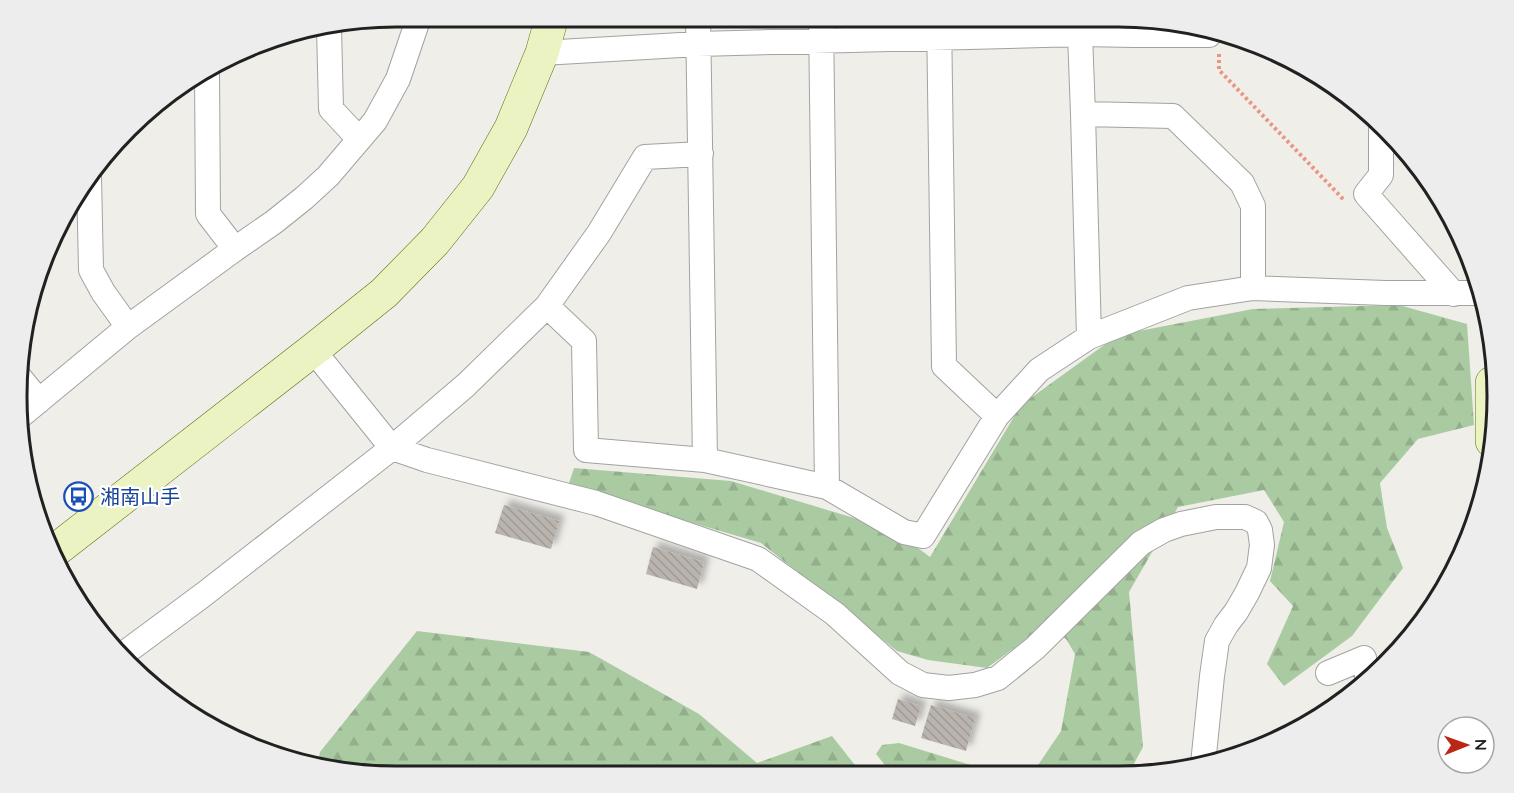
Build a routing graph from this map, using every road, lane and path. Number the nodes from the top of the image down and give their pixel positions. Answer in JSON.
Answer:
{"nodes":[{"id":1,"x":415,"y":27,"type":"edge"},
{"id":2,"x":549,"y":27,"type":"edge"},
{"id":3,"x":698,"y":27,"type":"edge"},
{"id":4,"x":820,"y":27,"type":"edge"},
{"id":5,"x":1123,"y":27,"type":"edge"},
{"id":6,"x":940,"y":28,"type":"edge"},
{"id":7,"x":1176,"y":32,"type":"edge"},
{"id":8,"x":329,"y":33,"type":"edge"},
{"id":9,"x":1080,"y":34,"type":"junction"},
{"id":10,"x":821,"y":41,"type":"junction"},
{"id":11,"x":1214,"y":42,"type":"edge"},
{"id":12,"x":698,"y":44,"type":"junction"},
{"id":13,"x":542,"y":53,"type":"junction"},
{"id":14,"x":207,"y":80,"type":"edge"},
{"id":15,"x":1083,"y":114,"type":"junction"},
{"id":16,"x":1381,"y":137,"type":"edge"},
{"id":17,"x":359,"y":139,"type":"junction"},
{"id":18,"x":701,"y":154,"type":"junction"},
{"id":19,"x":89,"y":191,"type":"edge"},
{"id":20,"x":1350,"y":207,"type":"dead end"},
{"id":21,"x":235,"y":249,"type":"junction"},
{"id":22,"x":1254,"y":288,"type":"junction"},
{"id":23,"x":1472,"y":293,"type":"edge"},
{"id":24,"x":1454,"y":294,"type":"junction"},
{"id":25,"x":548,"y":306,"type":"junction"},
{"id":26,"x":128,"y":327,"type":"junction"},
{"id":27,"x":1089,"y":337,"type":"junction"},
{"id":28,"x":313,"y":350,"type":"junction"},
{"id":29,"x":27,"y":387,"type":"edge"},
{"id":30,"x":39,"y":401,"type":"junction"},
{"id":31,"x":28,"y":410,"type":"edge"},
{"id":32,"x":997,"y":416,"type":"junction"},
{"id":33,"x":392,"y":448,"type":"junction"},
{"id":34,"x":705,"y":460,"type":"junction"},
{"id":35,"x":827,"y":487,"type":"junction"},
{"id":36,"x":59,"y":547,"type":"edge"},
{"id":37,"x":128,"y":650,"type":"edge"},
{"id":38,"x":1366,"y":669,"type":"edge"},
{"id":39,"x":1328,"y":673,"type":"dead end"},
{"id":40,"x":1204,"y":755,"type":"edge"}],
"edges":[{"from":1,"to":17,"type":"street"},
{"from":2,"to":13,"type":"street"},
{"from":3,"to":12,"type":"street"},
{"from":4,"to":10,"type":"street"},
{"from":5,"to":9,"type":"street"},
{"from":6,"to":9,"type":"street"},
{"from":6,"to":10,"type":"street"},
{"from":6,"to":32,"type":"street"},
{"from":7,"to":11,"type":"street"},
{"from":8,"to":17,"type":"street"},
{"from":9,"to":15,"type":"street"},
{"from":10,"to":12,"type":"street"},
{"from":10,"to":35,"type":"street"},
{"from":11,"to":20,"type":"path"},
{"from":12,"to":13,"type":"street"},
{"from":12,"to":18,"type":"street"},
{"from":13,"to":28,"type":"street"},
{"from":14,"to":21,"type":"street"},
{"from":15,"to":22,"type":"street"},
{"from":15,"to":27,"type":"street"},
{"from":16,"to":24,"type":"street"},
{"from":17,"to":21,"type":"street"},
{"from":18,"to":25,"type":"street"},
{"from":18,"to":34,"type":"street"},
{"from":19,"to":26,"type":"street"},
{"from":21,"to":26,"type":"street"},
{"from":22,"to":24,"type":"street"},
{"from":22,"to":27,"type":"street"},
{"from":23,"to":24,"type":"street"},
{"from":25,"to":33,"type":"street"},
{"from":25,"to":34,"type":"street"},
{"from":26,"to":30,"type":"street"},
{"from":27,"to":32,"type":"street"},
{"from":28,"to":33,"type":"street"},
{"from":28,"to":36,"type":"street"},
{"from":29,"to":30,"type":"street"},
{"from":30,"to":31,"type":"street"},
{"from":32,"to":35,"type":"street"},
{"from":33,"to":37,"type":"street"},
{"from":33,"to":40,"type":"street"},
{"from":34,"to":35,"type":"street"},
{"from":38,"to":39,"type":"street"}]}
